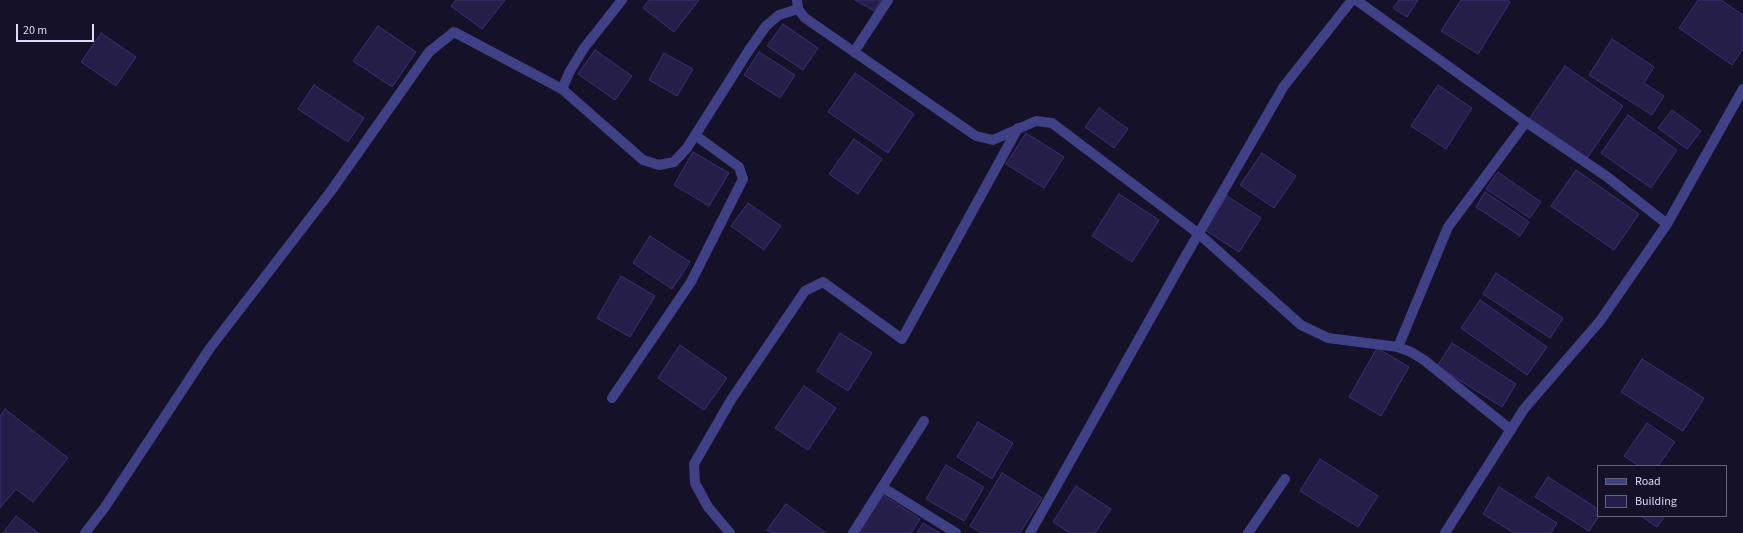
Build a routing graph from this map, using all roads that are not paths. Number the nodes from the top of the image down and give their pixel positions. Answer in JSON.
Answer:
{"nodes":[{"id":1,"x":622,"y":0,"type":"edge"},
{"id":2,"x":888,"y":0,"type":"edge"},
{"id":3,"x":1352,"y":0,"type":"edge"},
{"id":4,"x":1356,"y":0,"type":"edge"},
{"id":5,"x":798,"y":4,"type":"edge"},
{"id":6,"x":854,"y":52,"type":"junction"},
{"id":7,"x":562,"y":89,"type":"junction"},
{"id":8,"x":1743,"y":89,"type":"edge"},
{"id":9,"x":1526,"y":122,"type":"junction"},
{"id":10,"x":1018,"y":128,"type":"junction"},
{"id":11,"x":695,"y":135,"type":"junction"},
{"id":12,"x":1667,"y":224,"type":"junction"},
{"id":13,"x":1199,"y":234,"type":"junction"},
{"id":14,"x":1398,"y":347,"type":"junction"},
{"id":15,"x":612,"y":398,"type":"dead end"},
{"id":16,"x":924,"y":421,"type":"dead end"},
{"id":17,"x":1511,"y":430,"type":"junction"},
{"id":18,"x":1285,"y":479,"type":"dead end"},
{"id":19,"x":882,"y":487,"type":"junction"},
{"id":20,"x":85,"y":533,"type":"edge"},
{"id":21,"x":730,"y":533,"type":"edge"},
{"id":22,"x":853,"y":533,"type":"edge"},
{"id":23,"x":956,"y":533,"type":"edge"},
{"id":24,"x":1030,"y":533,"type":"edge"},
{"id":25,"x":1248,"y":533,"type":"edge"},
{"id":26,"x":1445,"y":533,"type":"edge"}],
"edges":[{"from":1,"to":7,"type":"street"},
{"from":2,"to":6,"type":"street"},
{"from":3,"to":13,"type":"street"},
{"from":4,"to":9,"type":"street"},
{"from":5,"to":6,"type":"street"},
{"from":5,"to":11,"type":"street"},
{"from":6,"to":10,"type":"street"},
{"from":7,"to":11,"type":"street"},
{"from":7,"to":20,"type":"street"},
{"from":8,"to":12,"type":"street"},
{"from":9,"to":12,"type":"street"},
{"from":9,"to":14,"type":"street"},
{"from":10,"to":13,"type":"street"},
{"from":10,"to":21,"type":"street"},
{"from":11,"to":15,"type":"street"},
{"from":12,"to":17,"type":"street"},
{"from":13,"to":14,"type":"street"},
{"from":13,"to":24,"type":"street"},
{"from":14,"to":17,"type":"street"},
{"from":16,"to":19,"type":"street"},
{"from":17,"to":26,"type":"street"},
{"from":18,"to":25,"type":"street"},
{"from":19,"to":22,"type":"street"},
{"from":19,"to":23,"type":"street"}]}
